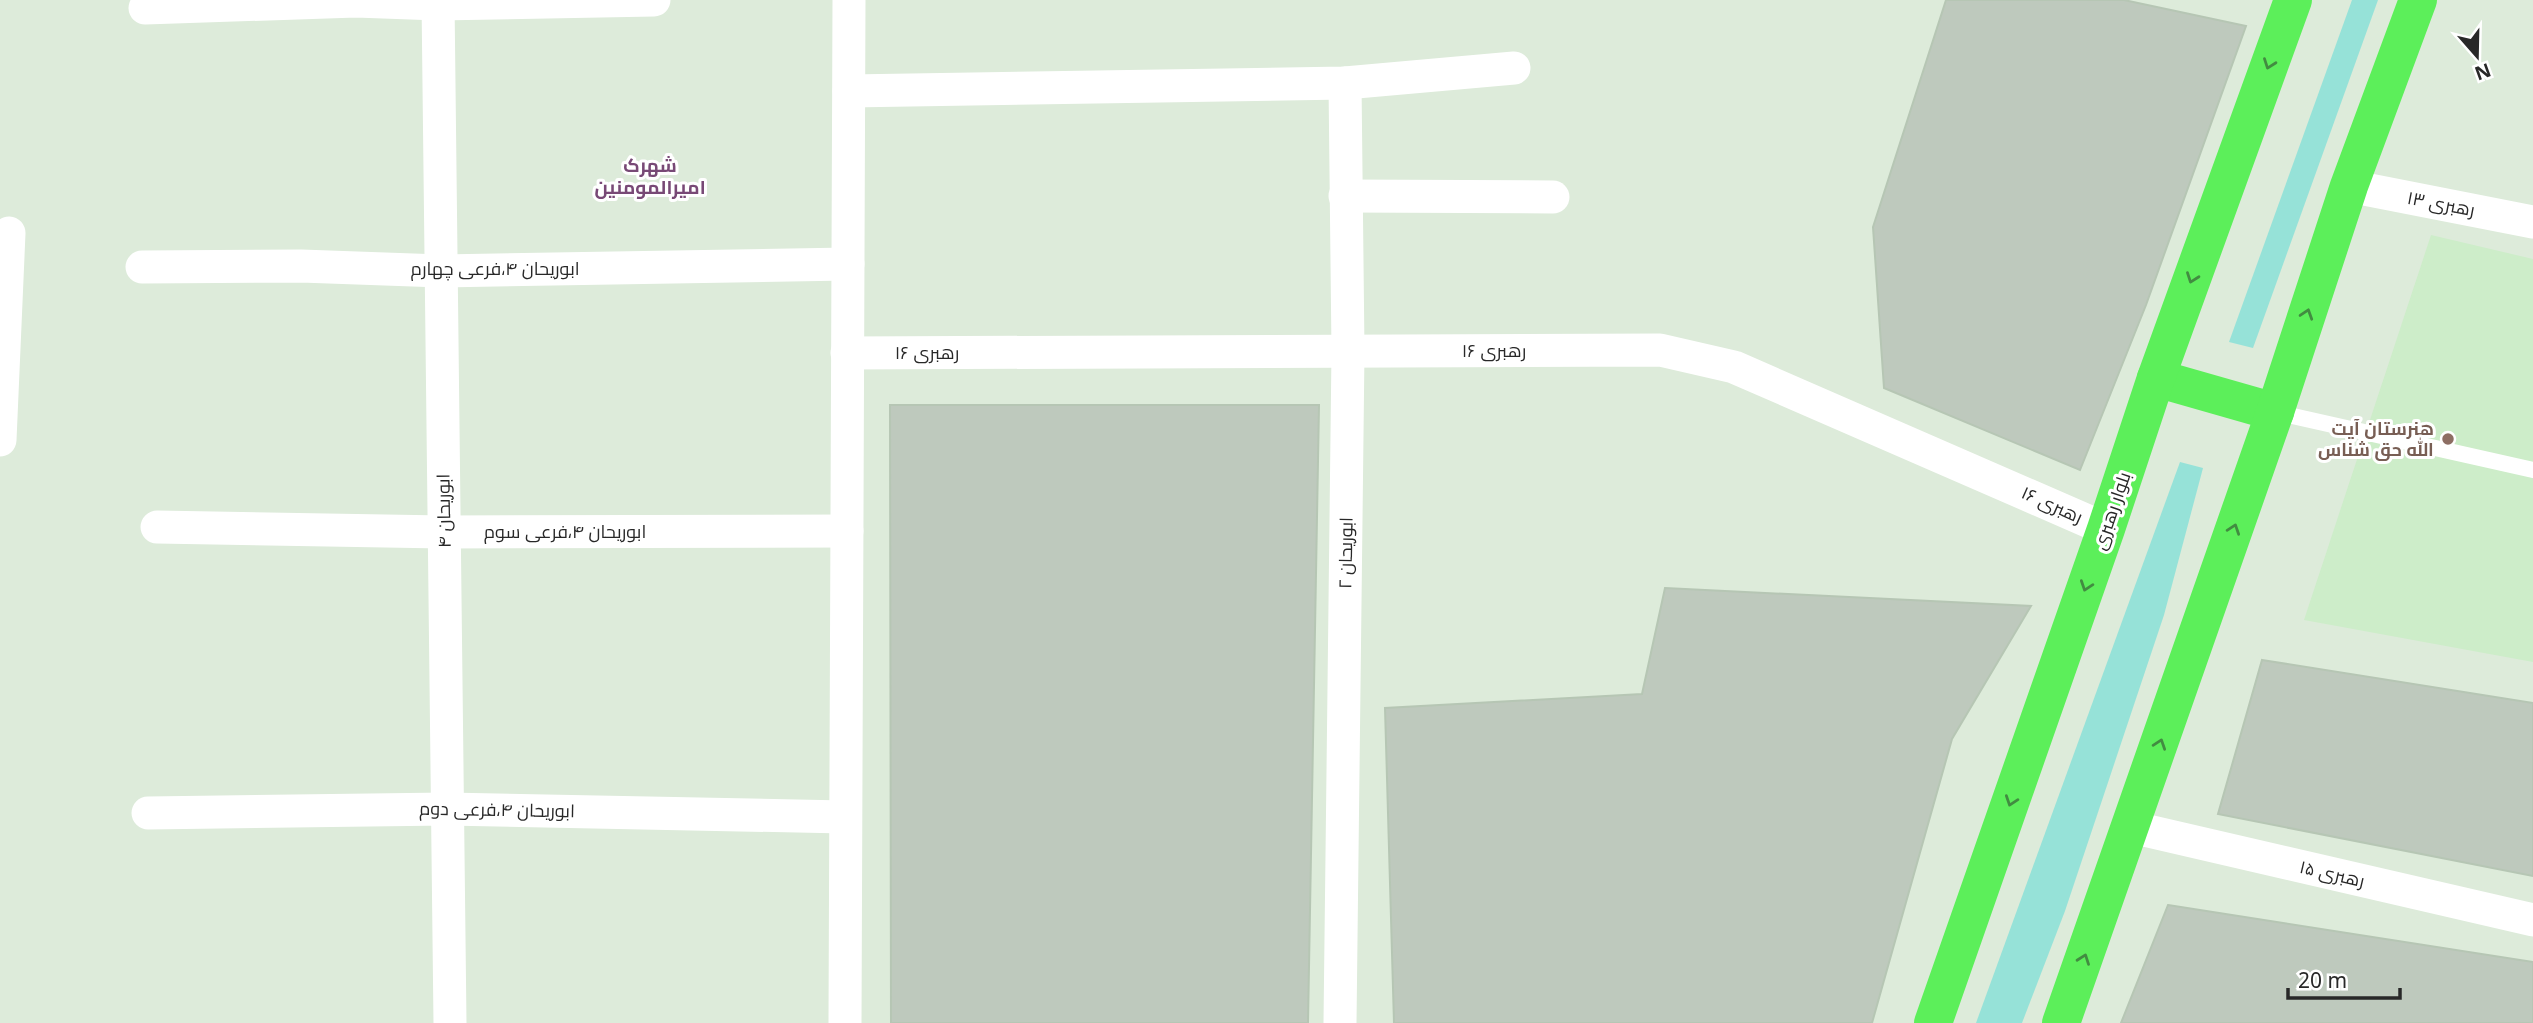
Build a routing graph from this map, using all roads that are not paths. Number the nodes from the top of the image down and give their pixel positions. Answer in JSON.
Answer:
{"nodes":[{"id":1,"x":654,"y":0,"type":"edge"},
{"id":2,"x":849,"y":0,"type":"edge"},
{"id":3,"x":2418,"y":0,"type":"edge"},
{"id":4,"x":438,"y":2,"type":"edge"},
{"id":5,"x":2285,"y":2,"type":"edge"},
{"id":6,"x":145,"y":8,"type":"dead end"},
{"id":7,"x":1514,"y":68,"type":"dead end"},
{"id":8,"x":1345,"y":83,"type":"junction"},
{"id":9,"x":849,"y":91,"type":"junction"},
{"id":10,"x":2349,"y":186,"type":"junction"},
{"id":11,"x":1345,"y":196,"type":"junction"},
{"id":12,"x":1553,"y":197,"type":"dead end"},
{"id":13,"x":2533,"y":222,"type":"edge"},
{"id":14,"x":9,"y":233,"type":"dead end"},
{"id":15,"x":848,"y":264,"type":"junction"},
{"id":16,"x":142,"y":267,"type":"dead end"},
{"id":17,"x":441,"y":271,"type":"junction"},
{"id":18,"x":1348,"y":351,"type":"junction"},
{"id":19,"x":847,"y":353,"type":"junction"},
{"id":20,"x":2156,"y":378,"type":"junction"},
{"id":21,"x":2274,"y":412,"type":"junction"},
{"id":22,"x":0,"y":440,"type":"edge"},
{"id":23,"x":2533,"y":470,"type":"edge"},
{"id":24,"x":157,"y":527,"type":"dead end"},
{"id":25,"x":2106,"y":529,"type":"junction"},
{"id":26,"x":847,"y":531,"type":"junction"},
{"id":27,"x":444,"y":532,"type":"junction"},
{"id":28,"x":447,"y":809,"type":"junction"},
{"id":29,"x":148,"y":813,"type":"dead end"},
{"id":30,"x":845,"y":817,"type":"junction"},
{"id":31,"x":2131,"y":827,"type":"junction"},
{"id":32,"x":2533,"y":920,"type":"edge"},
{"id":33,"x":450,"y":1023,"type":"edge"},
{"id":34,"x":845,"y":1023,"type":"edge"},
{"id":35,"x":1340,"y":1023,"type":"edge"},
{"id":36,"x":1933,"y":1023,"type":"edge"},
{"id":37,"x":2061,"y":1023,"type":"edge"}],
"edges":[{"from":1,"to":4,"type":"street"},
{"from":2,"to":9,"type":"street"},
{"from":3,"to":10,"type":"main road"},
{"from":4,"to":6,"type":"street"},
{"from":4,"to":17,"type":"street","name":"ابوریحان ۴"},
{"from":5,"to":20,"type":"main road","name":"بلوار رهبری","one_way":true},
{"from":7,"to":8,"type":"street"},
{"from":8,"to":9,"type":"street"},
{"from":8,"to":11,"type":"street","name":"ابوریحان ۲"},
{"from":9,"to":15,"type":"street"},
{"from":10,"to":13,"type":"street","name":"رهبری ۱۳"},
{"from":21,"to":10,"type":"main road","one_way":true},
{"from":11,"to":12,"type":"street"},
{"from":11,"to":18,"type":"street","name":"ابوریحان ۲"},
{"from":14,"to":22,"type":"street"},
{"from":15,"to":17,"type":"street","name":"ابوریحان ۴،فرعی چهارم"},
{"from":15,"to":19,"type":"street"},
{"from":16,"to":17,"type":"street","name":"ابوریحان ۴،فرعی چهارم"},
{"from":17,"to":27,"type":"street","name":"ابوریحان ۴"},
{"from":18,"to":19,"type":"street","name":"رهبری ۱۶"},
{"from":18,"to":25,"type":"street","name":"رهبری ۱۶"},
{"from":18,"to":35,"type":"street","name":"ابوریحان ۲"},
{"from":19,"to":26,"type":"street"},
{"from":20,"to":21,"type":"main road"},
{"from":20,"to":25,"type":"main road","name":"بلوار رهبری"},
{"from":21,"to":23,"type":"lane"},
{"from":31,"to":21,"type":"main road","one_way":true},
{"from":24,"to":27,"type":"street","name":"ابوریحان ۴،فرعی سوم"},
{"from":25,"to":36,"type":"main road","name":"بلوار رهبری","one_way":true},
{"from":26,"to":27,"type":"street","name":"ابوریحان ۴،فرعی سوم"},
{"from":26,"to":30,"type":"street"},
{"from":27,"to":28,"type":"street","name":"ابوریحان ۴"},
{"from":28,"to":29,"type":"street","name":"ابوریحان ۴،فرعی دوم"},
{"from":28,"to":30,"type":"street","name":"ابوریحان ۴،فرعی دوم"},
{"from":28,"to":33,"type":"street","name":"ابوریحان ۴"},
{"from":30,"to":34,"type":"street"},
{"from":31,"to":32,"type":"street","name":"رهبری ۱۵"},
{"from":37,"to":31,"type":"main road","one_way":true}]}
